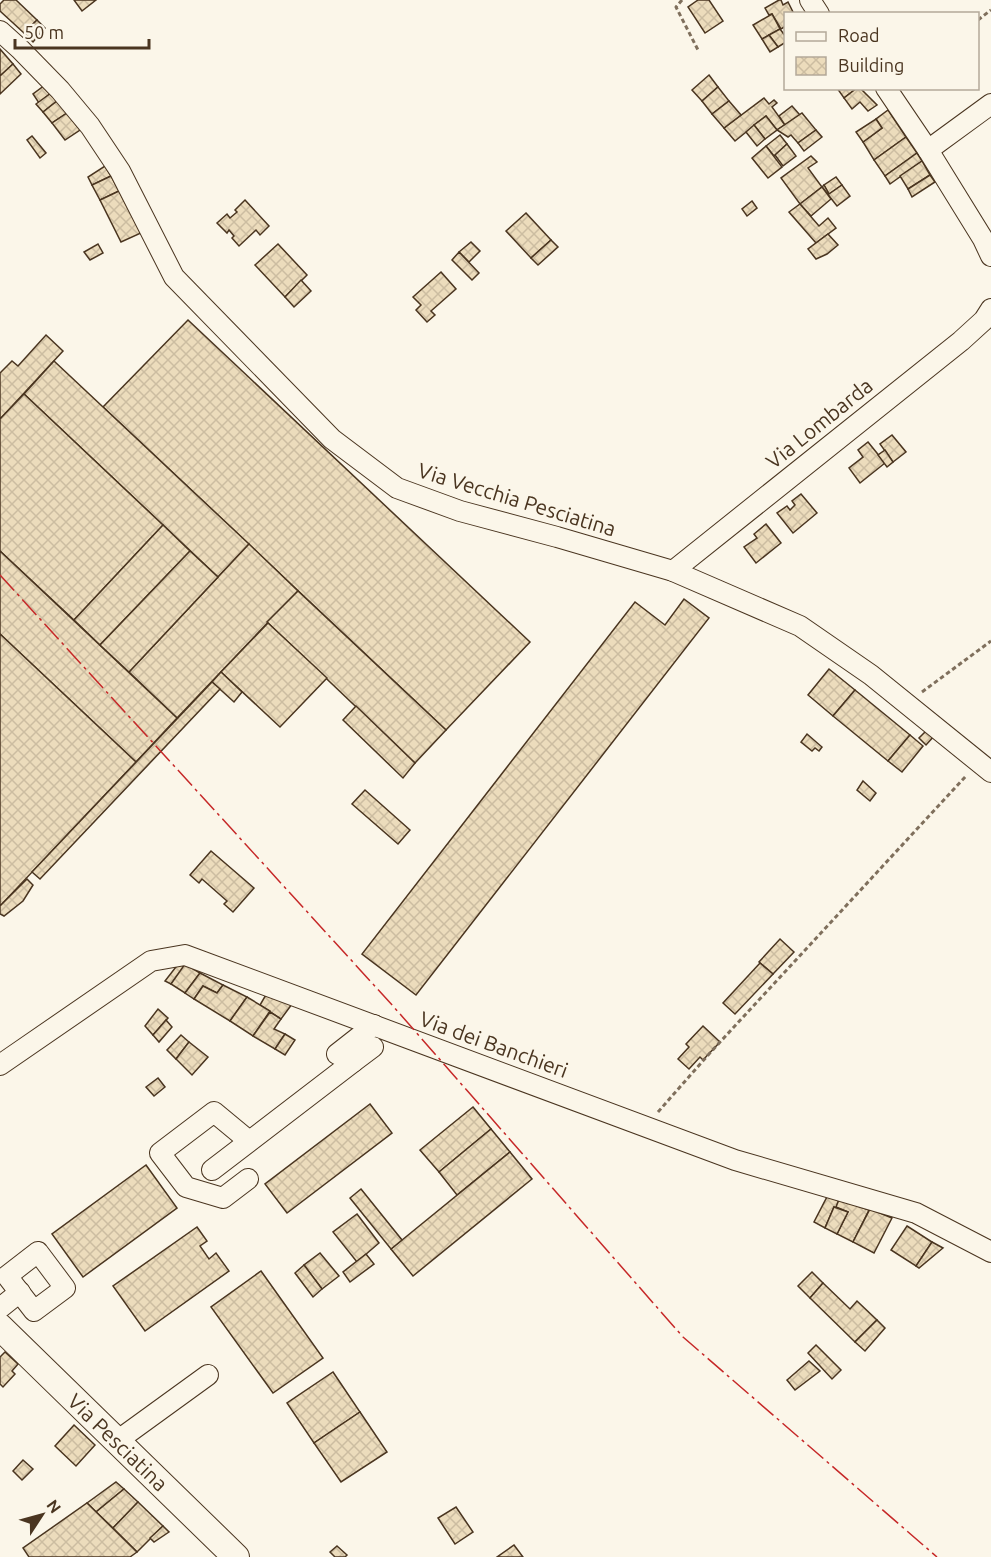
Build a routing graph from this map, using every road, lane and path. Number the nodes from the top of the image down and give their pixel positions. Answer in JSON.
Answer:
{"nodes":[{"id":1,"x":682,"y":0,"type":"edge"},
{"id":2,"x":991,"y":10,"type":"edge"},
{"id":3,"x":979,"y":19,"type":"edge"},
{"id":4,"x":0,"y":31,"type":"edge"},
{"id":5,"x":698,"y":50,"type":"dead end"},
{"id":6,"x":887,"y":90,"type":"edge"},
{"id":7,"x":991,"y":104,"type":"edge"},
{"id":8,"x":928,"y":150,"type":"junction"},
{"id":9,"x":991,"y":256,"type":"edge"},
{"id":10,"x":991,"y":309,"type":"edge"},
{"id":11,"x":673,"y":571,"type":"junction"},
{"id":12,"x":991,"y":641,"type":"edge"},
{"id":13,"x":907,"y":704,"type":"junction"},
{"id":14,"x":985,"y":767,"type":"edge"},
{"id":15,"x":374,"y":1025,"type":"junction"},
{"id":16,"x":373,"y":1047,"type":"dead end"},
{"id":17,"x":353,"y":1062,"type":"junction"},
{"id":18,"x":0,"y":1065,"type":"edge"},
{"id":19,"x":645,"y":1126,"type":"junction"},
{"id":20,"x":249,"y":1141,"type":"junction"},
{"id":21,"x":212,"y":1170,"type":"dead end"},
{"id":22,"x":248,"y":1179,"type":"dead end"},
{"id":23,"x":991,"y":1252,"type":"edge"},
{"id":24,"x":4,"y":1279,"type":"edge"},
{"id":25,"x":20,"y":1292,"type":"junction"},
{"id":26,"x":0,"y":1308,"type":"edge"},
{"id":27,"x":19,"y":1320,"type":"edge"},
{"id":28,"x":208,"y":1375,"type":"dead end"},
{"id":29,"x":117,"y":1441,"type":"junction"},
{"id":30,"x":236,"y":1557,"type":"edge"}],
"edges":[{"from":1,"to":5,"type":"path"},
{"from":2,"to":3,"type":"path"},
{"from":4,"to":11,"type":"street","name":"Via Vecchia Pesciatina"},
{"from":6,"to":8,"type":"street"},
{"from":7,"to":8,"type":"street"},
{"from":8,"to":9,"type":"street"},
{"from":10,"to":11,"type":"street","name":"Via Lombarda"},
{"from":11,"to":13,"type":"street","name":"Via Vecchia Pesciatina"},
{"from":12,"to":13,"type":"path"},
{"from":13,"to":14,"type":"street","name":"Via Vecchia Pesciatina"},
{"from":14,"to":19,"type":"path"},
{"from":15,"to":17,"type":"street"},
{"from":15,"to":18,"type":"street","name":"Via dei Banchieri"},
{"from":15,"to":19,"type":"street","name":"Via dei Banchieri"},
{"from":16,"to":17,"type":"street"},
{"from":17,"to":20,"type":"street"},
{"from":19,"to":23,"type":"street","name":"Via dei Banchieri"},
{"from":20,"to":21,"type":"street"},
{"from":20,"to":22,"type":"street"},
{"from":24,"to":25,"type":"street"},
{"from":24,"to":27,"type":"street"},
{"from":25,"to":26,"type":"street"},
{"from":25,"to":27,"type":"street"},
{"from":27,"to":29,"type":"main road","name":"Via Pesciatina"},
{"from":28,"to":29,"type":"street"},
{"from":29,"to":30,"type":"main road","name":"Via Pesciatina"}]}
